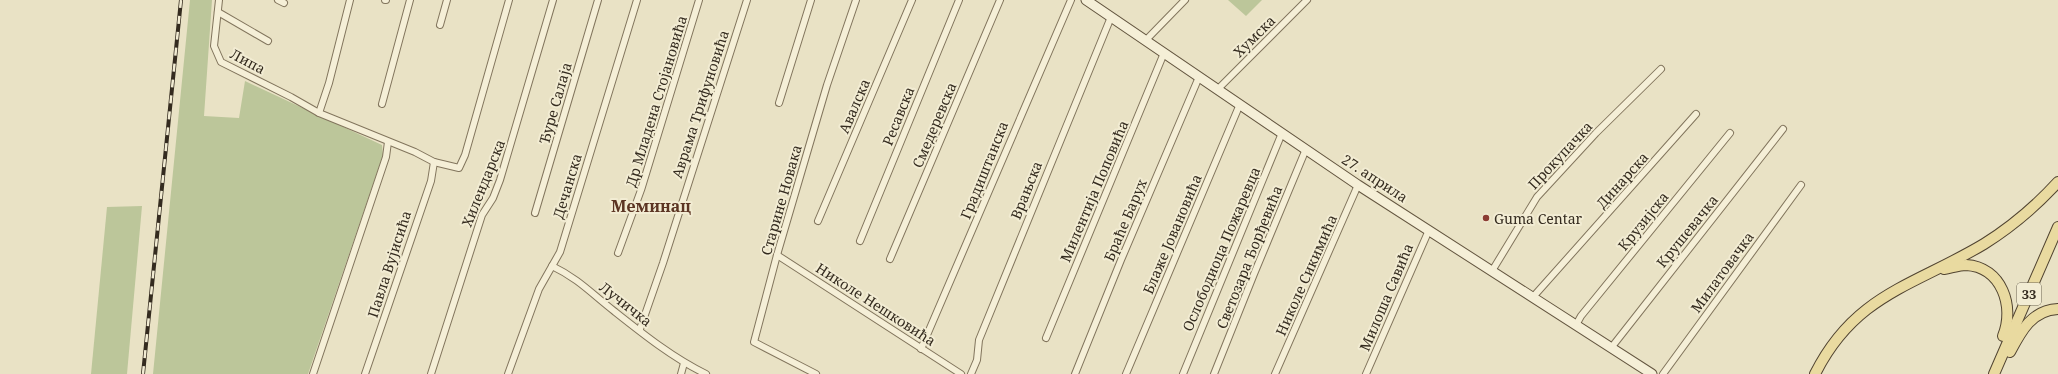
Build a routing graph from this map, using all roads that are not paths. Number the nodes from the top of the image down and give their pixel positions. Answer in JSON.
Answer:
{"nodes":[{"id":1,"x":219,"y":0,"type":"edge"},
{"id":2,"x":350,"y":0,"type":"edge"},
{"id":3,"x":410,"y":0,"type":"edge"},
{"id":4,"x":447,"y":0,"type":"edge"},
{"id":5,"x":509,"y":0,"type":"edge"},
{"id":6,"x":553,"y":0,"type":"edge"},
{"id":7,"x":598,"y":0,"type":"edge"},
{"id":8,"x":637,"y":0,"type":"edge"},
{"id":9,"x":699,"y":0,"type":"edge"},
{"id":10,"x":746,"y":0,"type":"edge"},
{"id":11,"x":811,"y":0,"type":"edge"},
{"id":12,"x":856,"y":0,"type":"edge"},
{"id":13,"x":912,"y":0,"type":"edge"},
{"id":14,"x":959,"y":0,"type":"edge"},
{"id":15,"x":1000,"y":0,"type":"edge"},
{"id":16,"x":1070,"y":0,"type":"edge"},
{"id":17,"x":1086,"y":0,"type":"edge"},
{"id":18,"x":1185,"y":0,"type":"edge"},
{"id":19,"x":1307,"y":0,"type":"edge"},
{"id":20,"x":218,"y":12,"type":"junction"},
{"id":21,"x":1111,"y":17,"type":"junction"},
{"id":22,"x":440,"y":25,"type":"dead end"},
{"id":23,"x":1146,"y":40,"type":"junction"},
{"id":24,"x":268,"y":41,"type":"dead end"},
{"id":25,"x":1164,"y":53,"type":"junction"},
{"id":26,"x":1661,"y":69,"type":"dead end"},
{"id":27,"x":1199,"y":76,"type":"junction"},
{"id":28,"x":1218,"y":89,"type":"junction"},
{"id":29,"x":779,"y":103,"type":"dead end"},
{"id":30,"x":382,"y":104,"type":"dead end"},
{"id":31,"x":1240,"y":104,"type":"junction"},
{"id":32,"x":319,"y":113,"type":"junction"},
{"id":33,"x":1696,"y":114,"type":"dead end"},
{"id":34,"x":1783,"y":130,"type":"dead end"},
{"id":35,"x":1282,"y":133,"type":"junction"},
{"id":36,"x":1730,"y":133,"type":"dead end"},
{"id":37,"x":388,"y":142,"type":"junction"},
{"id":38,"x":1306,"y":149,"type":"junction"},
{"id":39,"x":434,"y":162,"type":"junction"},
{"id":40,"x":2058,"y":182,"type":"edge"},
{"id":41,"x":1358,"y":185,"type":"junction"},
{"id":42,"x":1801,"y":185,"type":"dead end"},
{"id":43,"x":535,"y":213,"type":"dead end"},
{"id":44,"x":818,"y":221,"type":"dead end"},
{"id":45,"x":2058,"y":227,"type":"edge"},
{"id":46,"x":1428,"y":230,"type":"junction"},
{"id":47,"x":860,"y":241,"type":"dead end"},
{"id":48,"x":618,"y":253,"type":"dead end"},
{"id":49,"x":777,"y":255,"type":"junction"},
{"id":50,"x":890,"y":259,"type":"dead end"},
{"id":51,"x":552,"y":266,"type":"junction"},
{"id":52,"x":1492,"y":271,"type":"junction"},
{"id":53,"x":1932,"y":271,"type":"junction"},
{"id":54,"x":1533,"y":297,"type":"junction"},
{"id":55,"x":2058,"y":309,"type":"edge"},
{"id":56,"x":1576,"y":325,"type":"junction"},
{"id":57,"x":640,"y":329,"type":"junction"},
{"id":58,"x":1046,"y":338,"type":"dead end"},
{"id":59,"x":1611,"y":348,"type":"junction"},
{"id":60,"x":922,"y":349,"type":"junction"},
{"id":61,"x":2000,"y":361,"type":"junction"},
{"id":62,"x":684,"y":363,"type":"junction"},
{"id":63,"x":313,"y":374,"type":"edge"},
{"id":64,"x":365,"y":374,"type":"edge"},
{"id":65,"x":431,"y":374,"type":"edge"},
{"id":66,"x":508,"y":374,"type":"edge"},
{"id":67,"x":681,"y":374,"type":"edge"},
{"id":68,"x":706,"y":374,"type":"edge"},
{"id":69,"x":816,"y":374,"type":"edge"},
{"id":70,"x":961,"y":374,"type":"edge"},
{"id":71,"x":971,"y":374,"type":"edge"},
{"id":72,"x":1076,"y":374,"type":"edge"},
{"id":73,"x":1126,"y":374,"type":"edge"},
{"id":74,"x":1183,"y":374,"type":"edge"},
{"id":75,"x":1214,"y":374,"type":"edge"},
{"id":76,"x":1275,"y":374,"type":"edge"},
{"id":77,"x":1366,"y":374,"type":"edge"},
{"id":78,"x":1652,"y":374,"type":"edge"},
{"id":79,"x":1663,"y":374,"type":"edge"},
{"id":80,"x":1814,"y":374,"type":"edge"},
{"id":81,"x":1994,"y":374,"type":"edge"}],
"edges":[{"from":1,"to":20,"type":"street","name":"Липа"},
{"from":2,"to":32,"type":"street"},
{"from":3,"to":30,"type":"street"},
{"from":4,"to":22,"type":"street"},
{"from":5,"to":39,"type":"street","name":"Липа"},
{"from":6,"to":65,"type":"street","name":"Хилендарска"},
{"from":7,"to":43,"type":"street","name":"Ђуре Салаја"},
{"from":8,"to":51,"type":"street","name":"Дечанска"},
{"from":9,"to":48,"type":"street","name":"Др Младена Стојановића"},
{"from":10,"to":57,"type":"street","name":"Аврама Трифуновића"},
{"from":11,"to":29,"type":"street"},
{"from":12,"to":49,"type":"street","name":"Старине Новака"},
{"from":13,"to":44,"type":"street","name":"Авалска"},
{"from":14,"to":47,"type":"street","name":"Ресавска"},
{"from":15,"to":50,"type":"street","name":"Смедеревска"},
{"from":16,"to":60,"type":"street","name":"Градиштанска"},
{"from":17,"to":21,"type":"main road","name":"27. априла"},
{"from":18,"to":23,"type":"street"},
{"from":19,"to":28,"type":"street","name":"Хумска"},
{"from":20,"to":24,"type":"street"},
{"from":20,"to":32,"type":"street","name":"Липа"},
{"from":21,"to":23,"type":"main road","name":"27. априла"},
{"from":21,"to":71,"type":"street","name":"Врањска"},
{"from":23,"to":25,"type":"main road","name":"27. априла"},
{"from":25,"to":27,"type":"main road","name":"27. априла"},
{"from":25,"to":58,"type":"street","name":"Милентија Поповића"},
{"from":26,"to":52,"type":"street","name":"Прокупачка"},
{"from":27,"to":28,"type":"main road","name":"27. априла"},
{"from":27,"to":72,"type":"street","name":"Браће Барух"},
{"from":28,"to":31,"type":"main road","name":"27. априла"},
{"from":31,"to":35,"type":"main road","name":"27. априла"},
{"from":31,"to":73,"type":"street","name":"Блаже Јовановића"},
{"from":32,"to":37,"type":"street","name":"Липа"},
{"from":33,"to":54,"type":"street","name":"Динарска"},
{"from":34,"to":59,"type":"street","name":"Крушевачка"},
{"from":35,"to":38,"type":"main road","name":"27. априла"},
{"from":35,"to":74,"type":"street","name":"Ослободиоца Пожаревца"},
{"from":36,"to":56,"type":"street","name":"Крузијска"},
{"from":37,"to":39,"type":"street","name":"Липа"},
{"from":37,"to":63,"type":"street"},
{"from":38,"to":41,"type":"main road","name":"27. априла"},
{"from":38,"to":75,"type":"street","name":"Светозара Ђорђевића"},
{"from":39,"to":64,"type":"street","name":"Павла Вујисића"},
{"from":40,"to":53,"type":"main road"},
{"from":41,"to":46,"type":"main road","name":"27. априла"},
{"from":41,"to":76,"type":"street","name":"Николе Сикимића"},
{"from":42,"to":79,"type":"street","name":"Милатовачка"},
{"from":45,"to":61,"type":"main road","number":"33"},
{"from":46,"to":52,"type":"main road","name":"27. априла"},
{"from":46,"to":77,"type":"street","name":"Милоша Савића"},
{"from":49,"to":60,"type":"street","name":"Николе Нешковића"},
{"from":49,"to":69,"type":"street","name":"Старине Новака"},
{"from":51,"to":57,"type":"street","name":"Лучичка"},
{"from":51,"to":66,"type":"street","name":"Дечанска"},
{"from":52,"to":54,"type":"main road","name":"27. априла"},
{"from":53,"to":61,"type":"main road"},
{"from":53,"to":80,"type":"main road"},
{"from":54,"to":56,"type":"main road","name":"27. априла"},
{"from":55,"to":61,"type":"main road"},
{"from":56,"to":59,"type":"main road","name":"27. априла"},
{"from":57,"to":62,"type":"street","name":"Лучичка"},
{"from":59,"to":78,"type":"main road","name":"27. априла"},
{"from":60,"to":70,"type":"street","name":"Николе Нешковића"},
{"from":61,"to":81,"type":"main road","number":"33"},
{"from":62,"to":67,"type":"street"},
{"from":62,"to":68,"type":"street","name":"Лучичка"}]}
